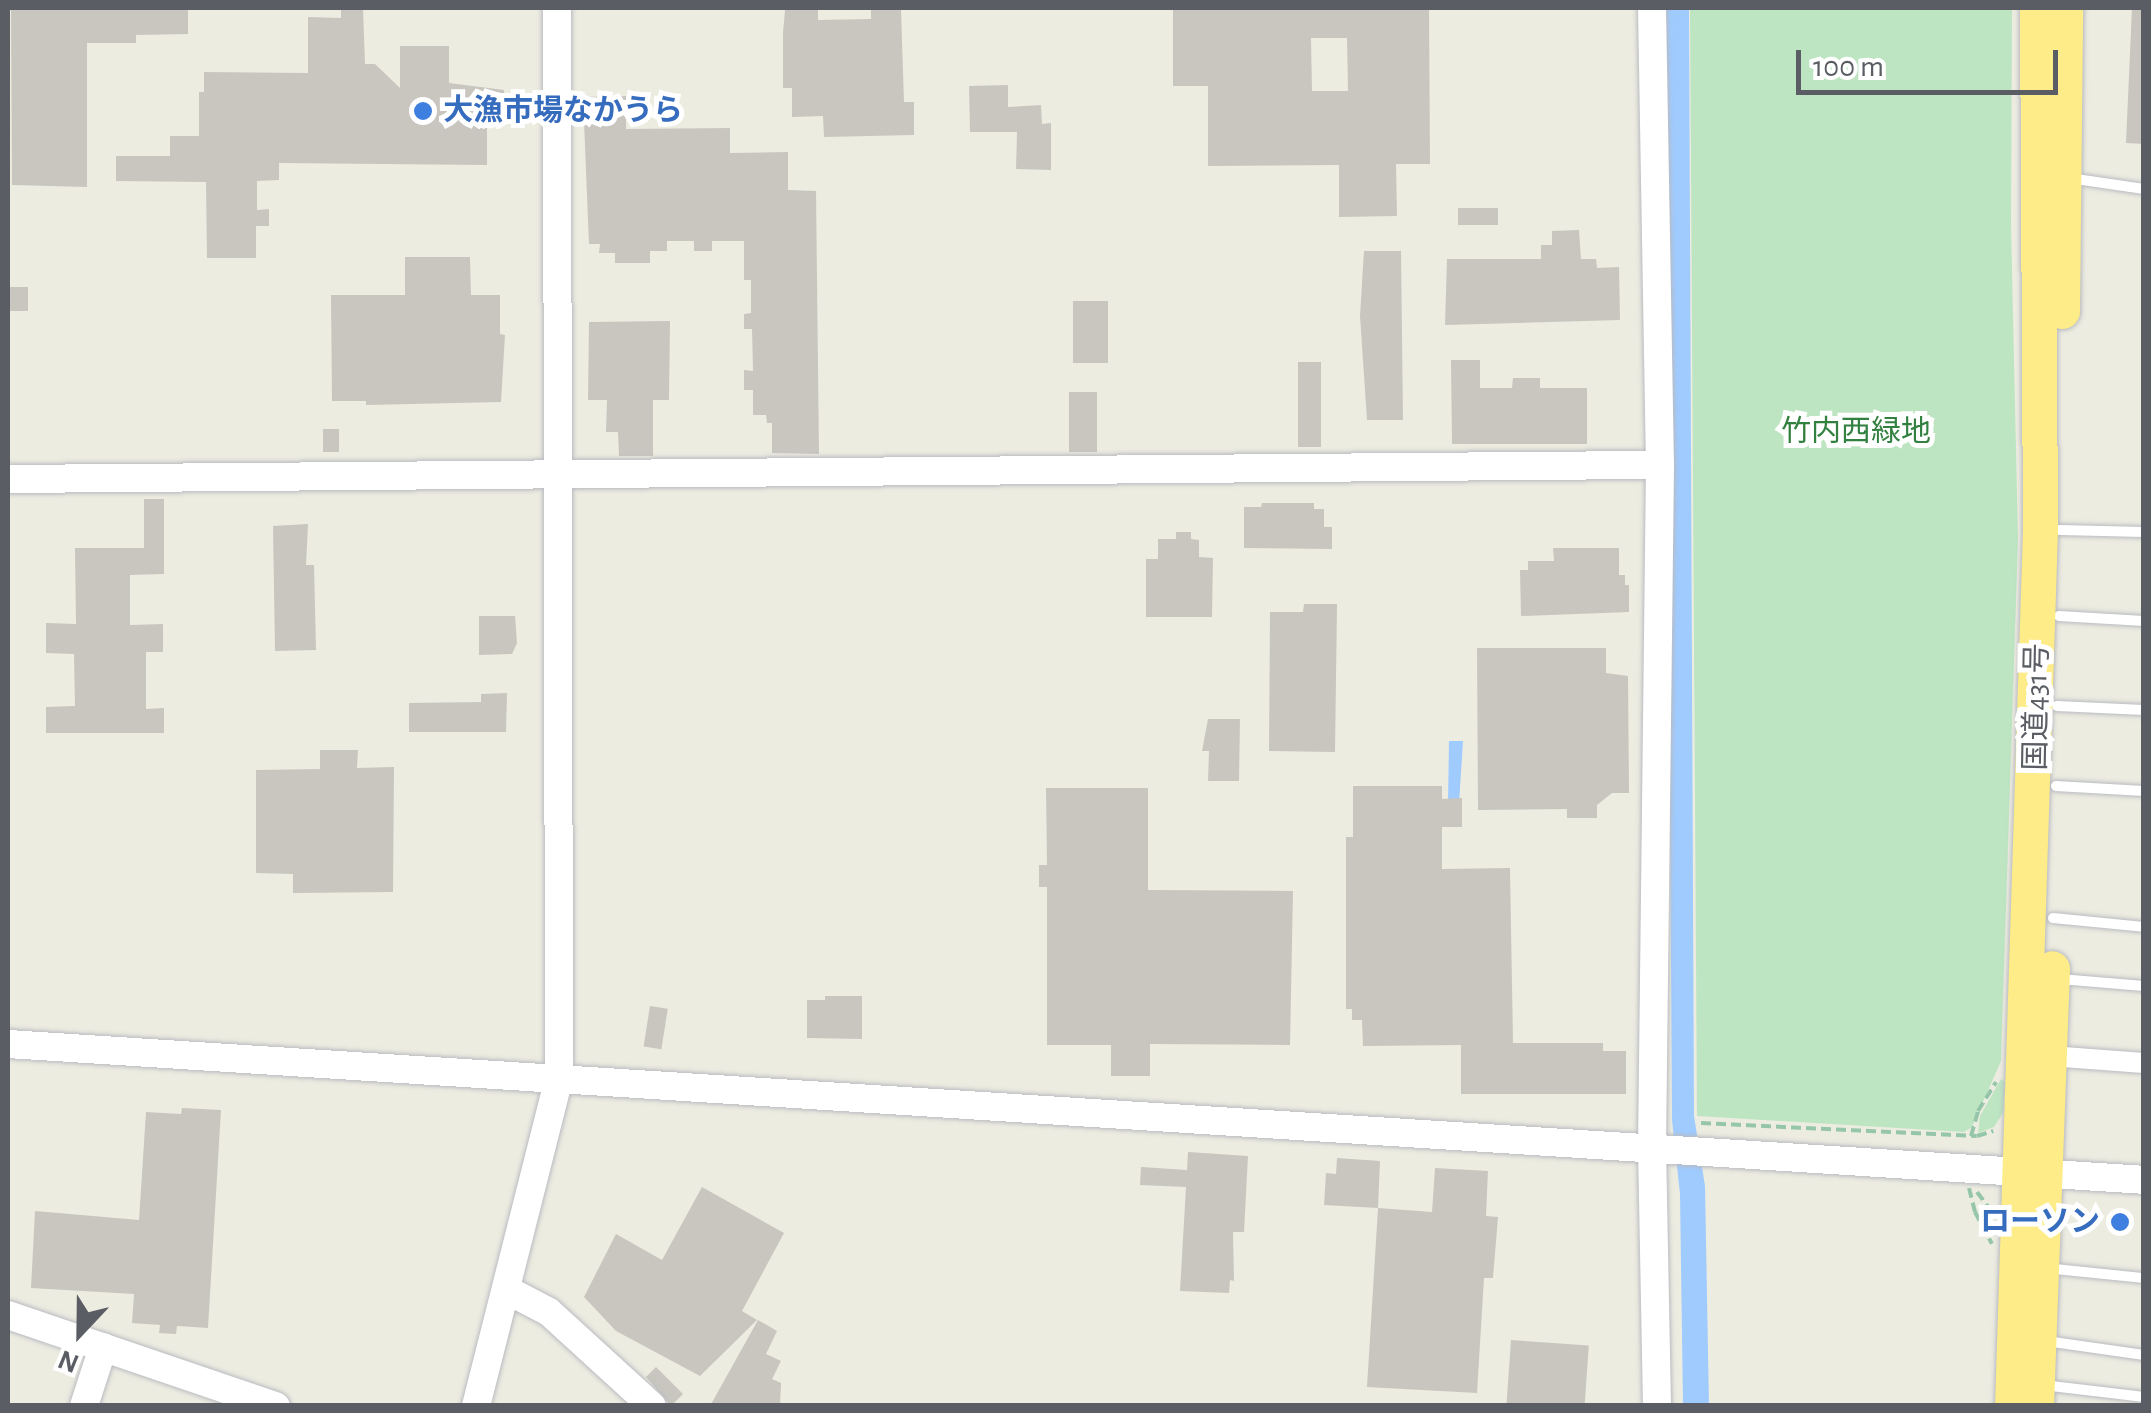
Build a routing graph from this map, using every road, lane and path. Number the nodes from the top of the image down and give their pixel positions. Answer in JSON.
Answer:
{"nodes":[{"id":1,"x":557,"y":8,"type":"edge"},
{"id":2,"x":1652,"y":8,"type":"edge"},
{"id":3,"x":2038,"y":8,"type":"edge"},
{"id":4,"x":2065,"y":8,"type":"edge"},
{"id":5,"x":2064,"y":177,"type":"junction"},
{"id":6,"x":2144,"y":188,"type":"edge"},
{"id":7,"x":1660,"y":465,"type":"junction"},
{"id":8,"x":560,"y":475,"type":"junction"},
{"id":9,"x":8,"y":479,"type":"edge"},
{"id":10,"x":2060,"y":530,"type":"junction"},
{"id":11,"x":2144,"y":532,"type":"edge"},
{"id":12,"x":2059,"y":616,"type":"junction"},
{"id":13,"x":2144,"y":621,"type":"edge"},
{"id":14,"x":2058,"y":706,"type":"junction"},
{"id":15,"x":2144,"y":710,"type":"edge"},
{"id":16,"x":2056,"y":786,"type":"junction"},
{"id":17,"x":2144,"y":792,"type":"edge"},
{"id":18,"x":2053,"y":918,"type":"junction"},
{"id":19,"x":2144,"y":927,"type":"edge"},
{"id":20,"x":2052,"y":978,"type":"junction"},
{"id":21,"x":2144,"y":986,"type":"edge"},
{"id":22,"x":8,"y":1044,"type":"edge"},
{"id":23,"x":2050,"y":1056,"type":"junction"},
{"id":24,"x":2144,"y":1063,"type":"edge"},
{"id":25,"x":2002,"y":1071,"type":"dead end"},
{"id":26,"x":558,"y":1078,"type":"junction"},
{"id":27,"x":1682,"y":1142,"type":"junction"},
{"id":28,"x":2034,"y":1170,"type":"junction"},
{"id":29,"x":2144,"y":1180,"type":"edge"},
{"id":30,"x":1969,"y":1188,"type":"dead end"},
{"id":31,"x":1994,"y":1248,"type":"dead end"},
{"id":32,"x":2044,"y":1268,"type":"junction"},
{"id":33,"x":2144,"y":1278,"type":"edge"},
{"id":34,"x":507,"y":1290,"type":"junction"},
{"id":35,"x":8,"y":1315,"type":"edge"},
{"id":36,"x":2040,"y":1340,"type":"junction"},
{"id":37,"x":103,"y":1348,"type":"junction"},
{"id":38,"x":2144,"y":1355,"type":"edge"},
{"id":39,"x":2144,"y":1397,"type":"edge"},
{"id":40,"x":2028,"y":1398,"type":"edge"},
{"id":41,"x":84,"y":1406,"type":"edge"},
{"id":42,"x":276,"y":1406,"type":"edge"},
{"id":43,"x":476,"y":1406,"type":"edge"},
{"id":44,"x":652,"y":1406,"type":"edge"},
{"id":45,"x":1657,"y":1406,"type":"edge"}],
"edges":[{"from":1,"to":8,"type":"street"},
{"from":2,"to":7,"type":"street"},
{"from":3,"to":28,"type":"highway","name":"国道431号"},
{"from":4,"to":5,"type":"highway","name":"国道431号"},
{"from":5,"to":6,"type":"lane"},
{"from":5,"to":10,"type":"highway","name":"国道431号"},
{"from":7,"to":8,"type":"street"},
{"from":7,"to":27,"type":"street"},
{"from":8,"to":9,"type":"street"},
{"from":8,"to":26,"type":"street"},
{"from":10,"to":11,"type":"lane"},
{"from":10,"to":12,"type":"highway","name":"国道431号"},
{"from":12,"to":13,"type":"lane"},
{"from":12,"to":14,"type":"highway","name":"国道431号"},
{"from":14,"to":15,"type":"lane"},
{"from":14,"to":16,"type":"highway","name":"国道431号"},
{"from":16,"to":17,"type":"lane"},
{"from":16,"to":18,"type":"highway","name":"国道431号"},
{"from":18,"to":19,"type":"lane"},
{"from":18,"to":20,"type":"highway","name":"国道431号"},
{"from":20,"to":21,"type":"lane"},
{"from":20,"to":23,"type":"highway","name":"国道431号"},
{"from":22,"to":26,"type":"street"},
{"from":23,"to":24,"type":"street"},
{"from":23,"to":28,"type":"highway","name":"国道431号"},
{"from":25,"to":27,"type":"path"},
{"from":26,"to":27,"type":"street"},
{"from":26,"to":34,"type":"street"},
{"from":27,"to":28,"type":"street"},
{"from":27,"to":45,"type":"street"},
{"from":28,"to":29,"type":"street"},
{"from":28,"to":32,"type":"highway","name":"国道431号"},
{"from":28,"to":40,"type":"highway","name":"国道431号"},
{"from":30,"to":31,"type":"path"},
{"from":32,"to":33,"type":"lane"},
{"from":32,"to":36,"type":"highway","name":"国道431号"},
{"from":34,"to":43,"type":"street"},
{"from":34,"to":44,"type":"street"},
{"from":35,"to":37,"type":"street"},
{"from":36,"to":38,"type":"lane"},
{"from":36,"to":40,"type":"highway","name":"国道431号"},
{"from":37,"to":41,"type":"street"},
{"from":37,"to":42,"type":"street"},
{"from":39,"to":40,"type":"lane"}]}
